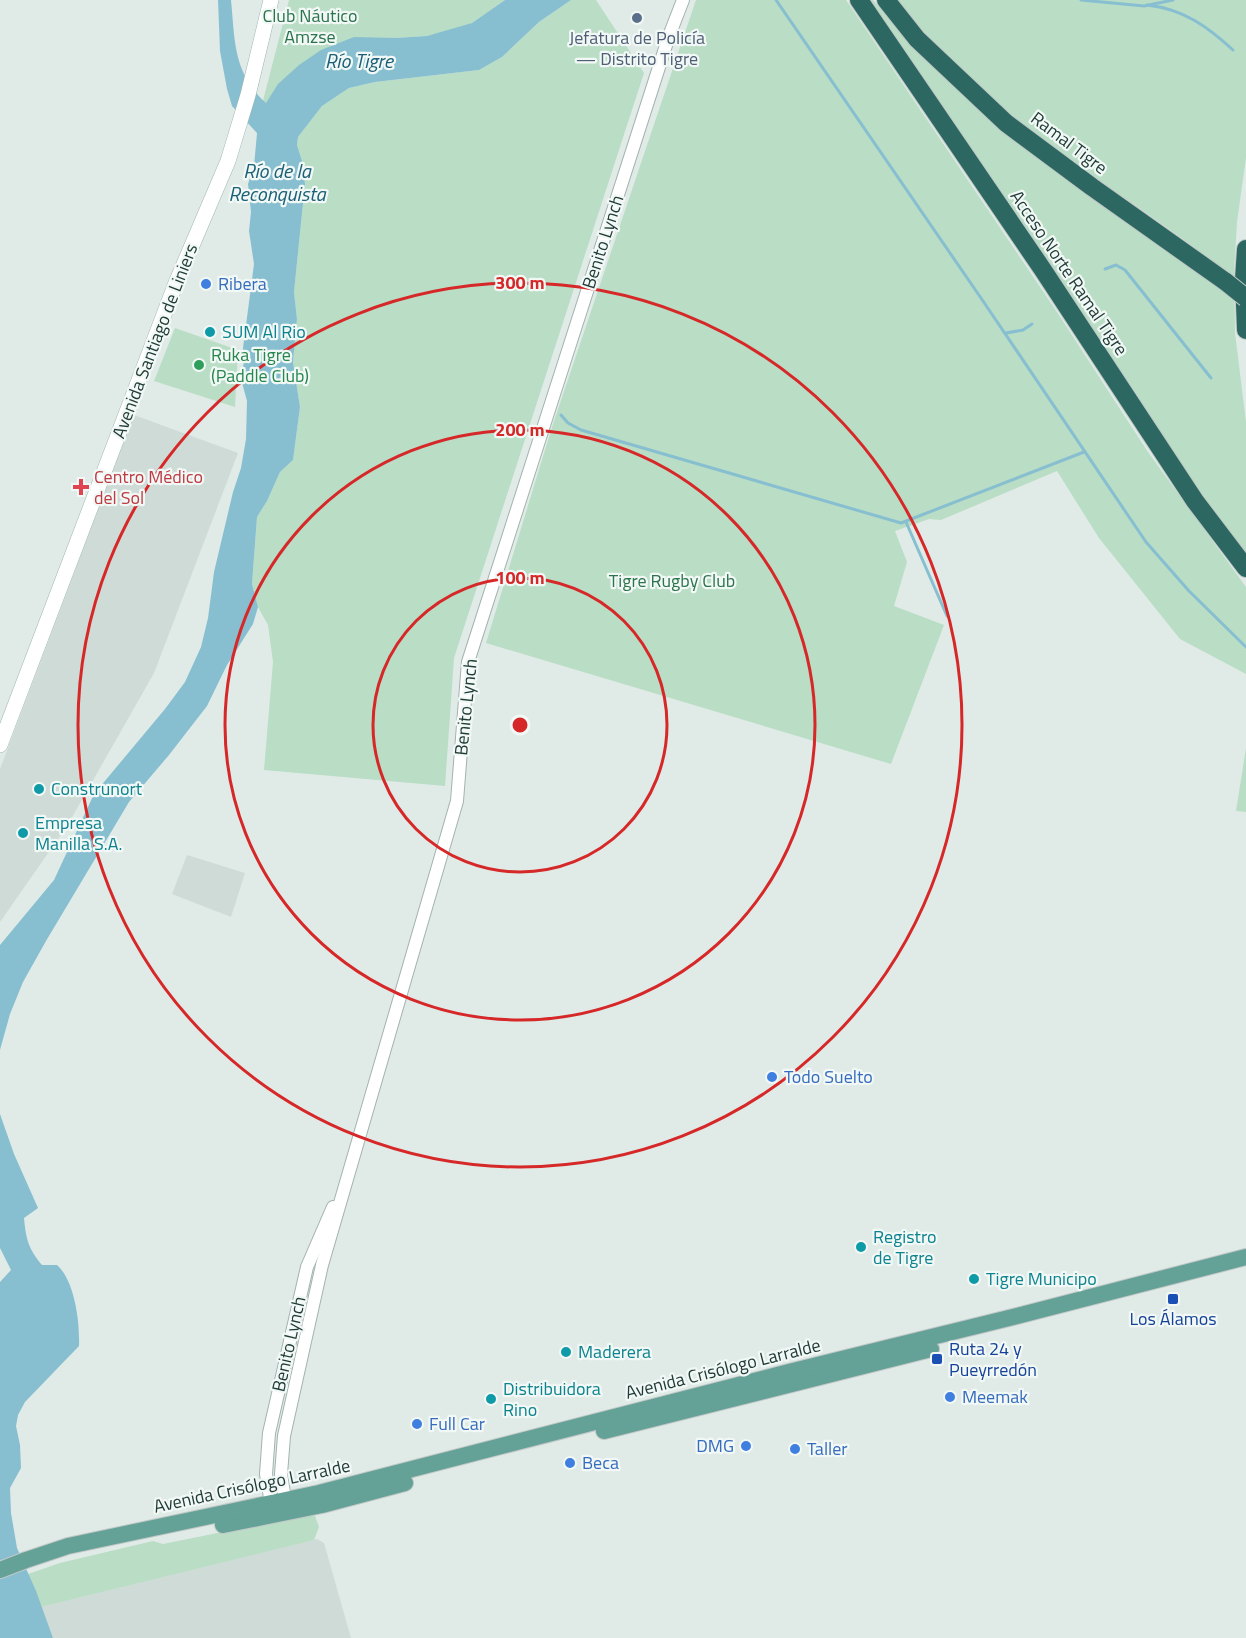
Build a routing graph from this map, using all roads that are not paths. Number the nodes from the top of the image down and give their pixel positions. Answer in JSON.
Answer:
{"nodes":[{"id":1,"x":271,"y":0,"type":"edge"},
{"id":2,"x":683,"y":0,"type":"edge"},
{"id":3,"x":859,"y":0,"type":"edge"},
{"id":4,"x":886,"y":0,"type":"edge"},
{"id":5,"x":1246,"y":249,"type":"edge"},
{"id":6,"x":1246,"y":298,"type":"edge"},
{"id":7,"x":1246,"y":330,"type":"edge"},
{"id":8,"x":1246,"y":568,"type":"edge"},
{"id":9,"x":0,"y":745,"type":"edge"},
{"id":10,"x":1246,"y":1257,"type":"edge"},
{"id":11,"x":1246,"y":1268,"type":"edge"},
{"id":12,"x":279,"y":1508,"type":"junction"},
{"id":13,"x":94,"y":1545,"type":"junction"},
{"id":14,"x":0,"y":1570,"type":"edge"},
{"id":15,"x":0,"y":1580,"type":"edge"}],
"edges":[{"from":1,"to":9,"type":"main road","name":"Avenida Santiago de Liniers"},
{"from":2,"to":12,"type":"street","name":"Benito Lynch"},
{"from":3,"to":8,"type":"highway","name":"Acceso Norte Ramal Tigre"},
{"from":4,"to":6,"type":"highway","name":"Ramal Tigre","bridge":true},
{"from":5,"to":7,"type":"highway"},
{"from":10,"to":12,"type":"main road","name":"Avenida Crisólogo Larralde"},
{"from":11,"to":12,"type":"main road","name":"Avenida Crisólogo Larralde"},
{"from":12,"to":13,"type":"main road","name":"Avenida Crisólogo Larralde"},
{"from":13,"to":14,"type":"main road","name":"Avenida Crisólogo Larralde"},
{"from":13,"to":15,"type":"main road","name":"Avenida Crisólogo Larralde"}]}
